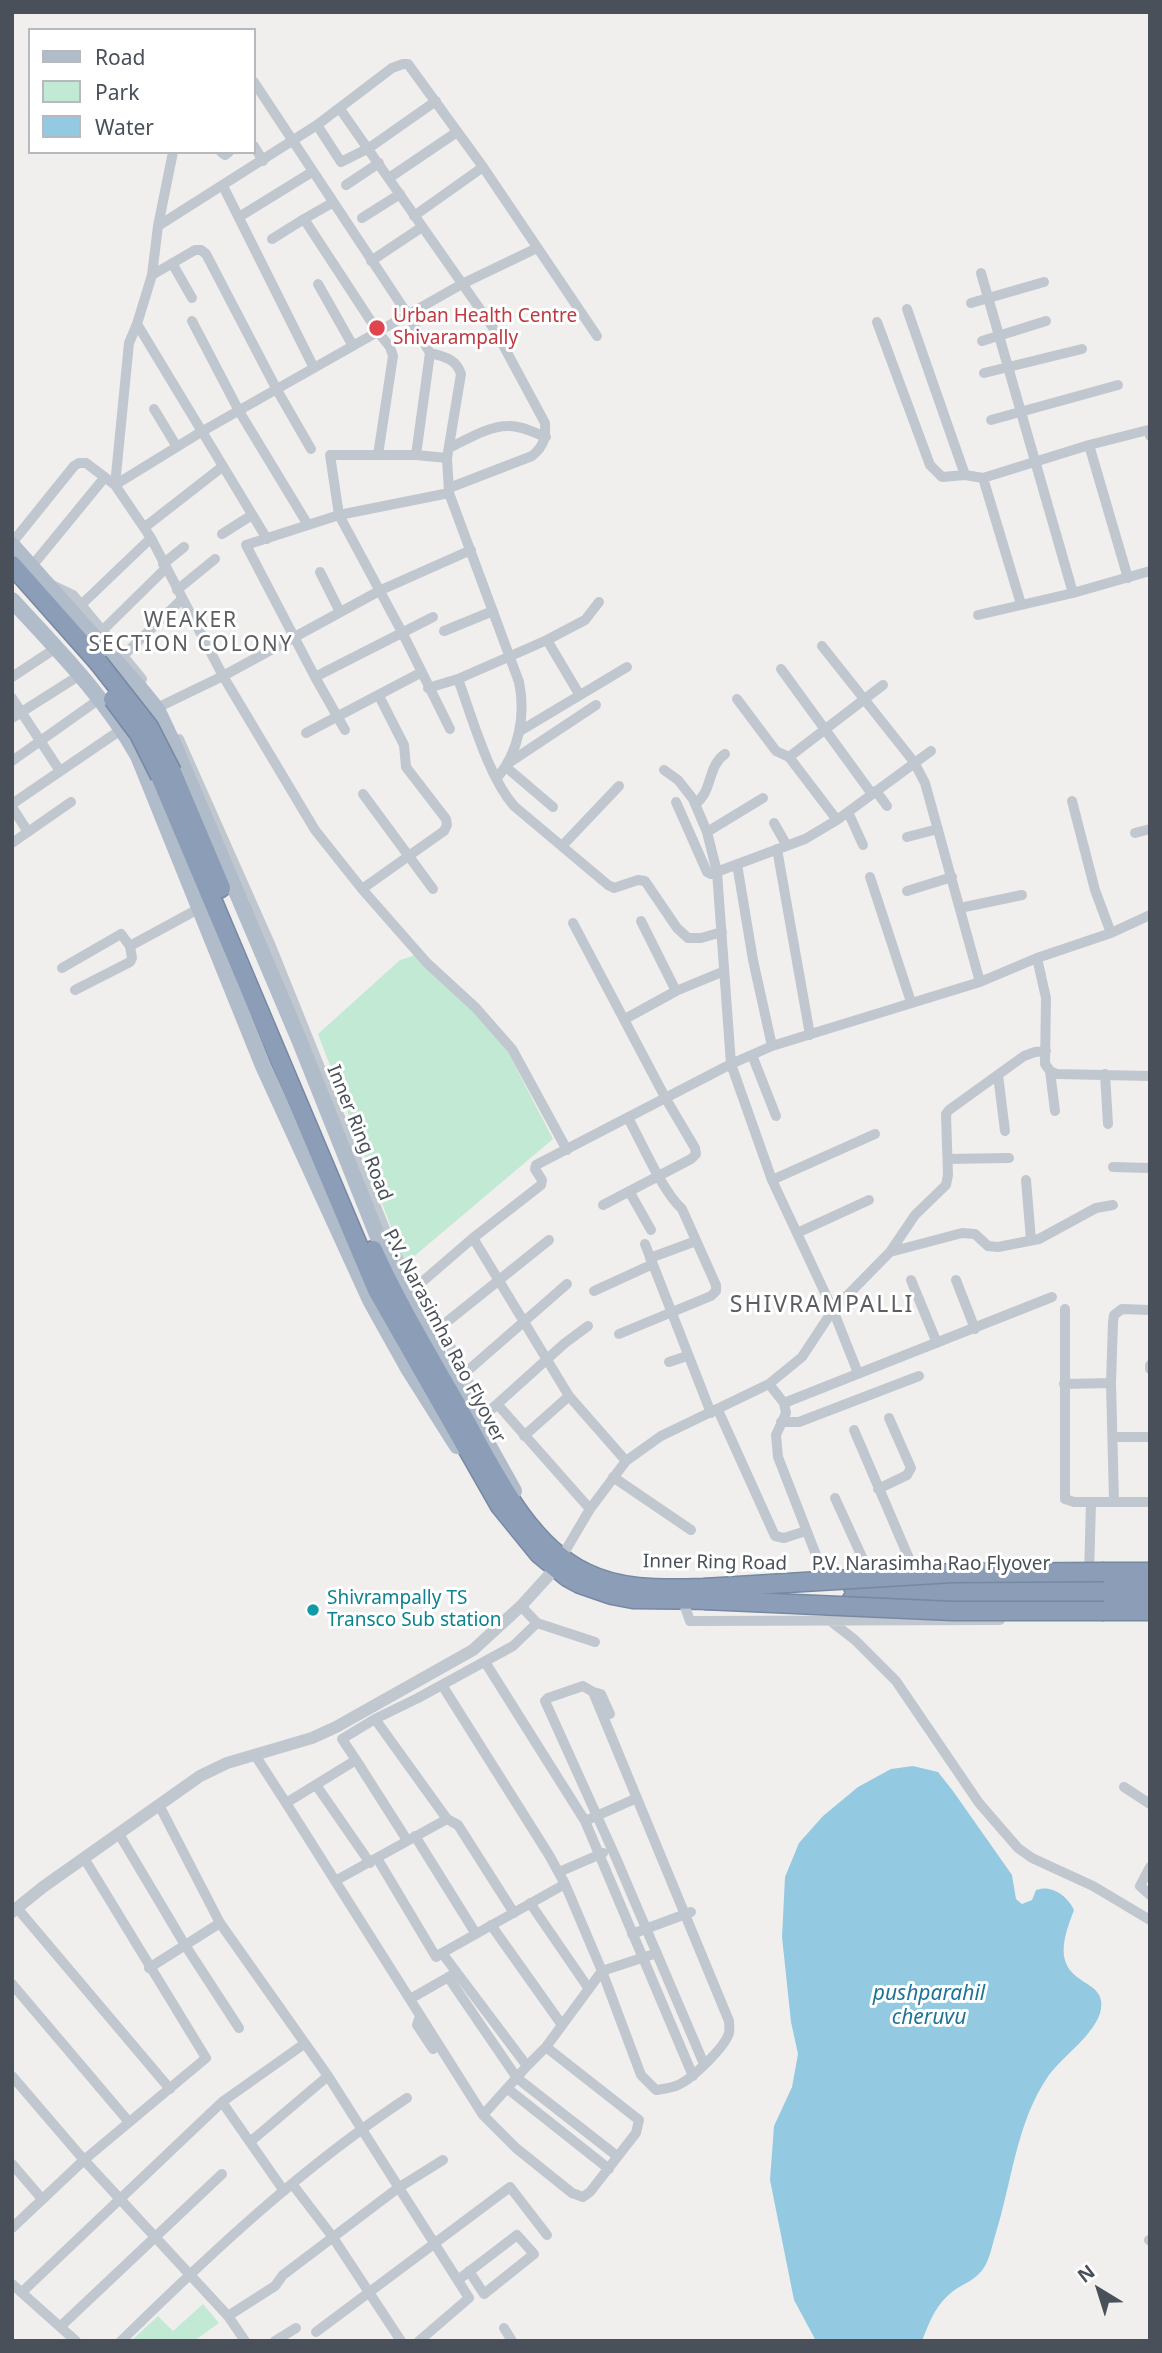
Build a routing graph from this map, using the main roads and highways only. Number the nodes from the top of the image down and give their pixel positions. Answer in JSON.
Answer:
{"nodes":[{"id":1,"x":12,"y":544,"type":"edge"},
{"id":2,"x":12,"y":565,"type":"edge"},
{"id":3,"x":12,"y":583,"type":"edge"},
{"id":4,"x":12,"y":600,"type":"edge"},
{"id":5,"x":1150,"y":1572,"type":"edge"},
{"id":6,"x":1091,"y":1575,"type":"junction"},
{"id":7,"x":1150,"y":1582,"type":"edge"},
{"id":8,"x":704,"y":1594,"type":"junction"},
{"id":9,"x":1150,"y":1598,"type":"edge"},
{"id":10,"x":1150,"y":1611,"type":"edge"}],
"edges":[{"from":1,"to":6,"type":"main road","name":"Inner Ring Road"},
{"from":2,"to":8,"type":"highway","name":"P.V. Narasimha Rao Flyover","bridge":true},
{"from":3,"to":8,"type":"highway","name":"P.V. Narasimha Rao Flyover","bridge":true},
{"from":4,"to":9,"type":"main road","name":"Inner Ring Road"},
{"from":5,"to":6,"type":"highway"},
{"from":6,"to":7,"type":"main road","name":"Inner Ring Road"},
{"from":6,"to":8,"type":"highway","bridge":true},
{"from":7,"to":8,"type":"highway","name":"P.V. Narasimha Rao Flyover","bridge":true},
{"from":8,"to":9,"type":"highway","name":"P.V. Narasimha Rao Flyover","bridge":true},
{"from":8,"to":10,"type":"highway","bridge":true}]}
